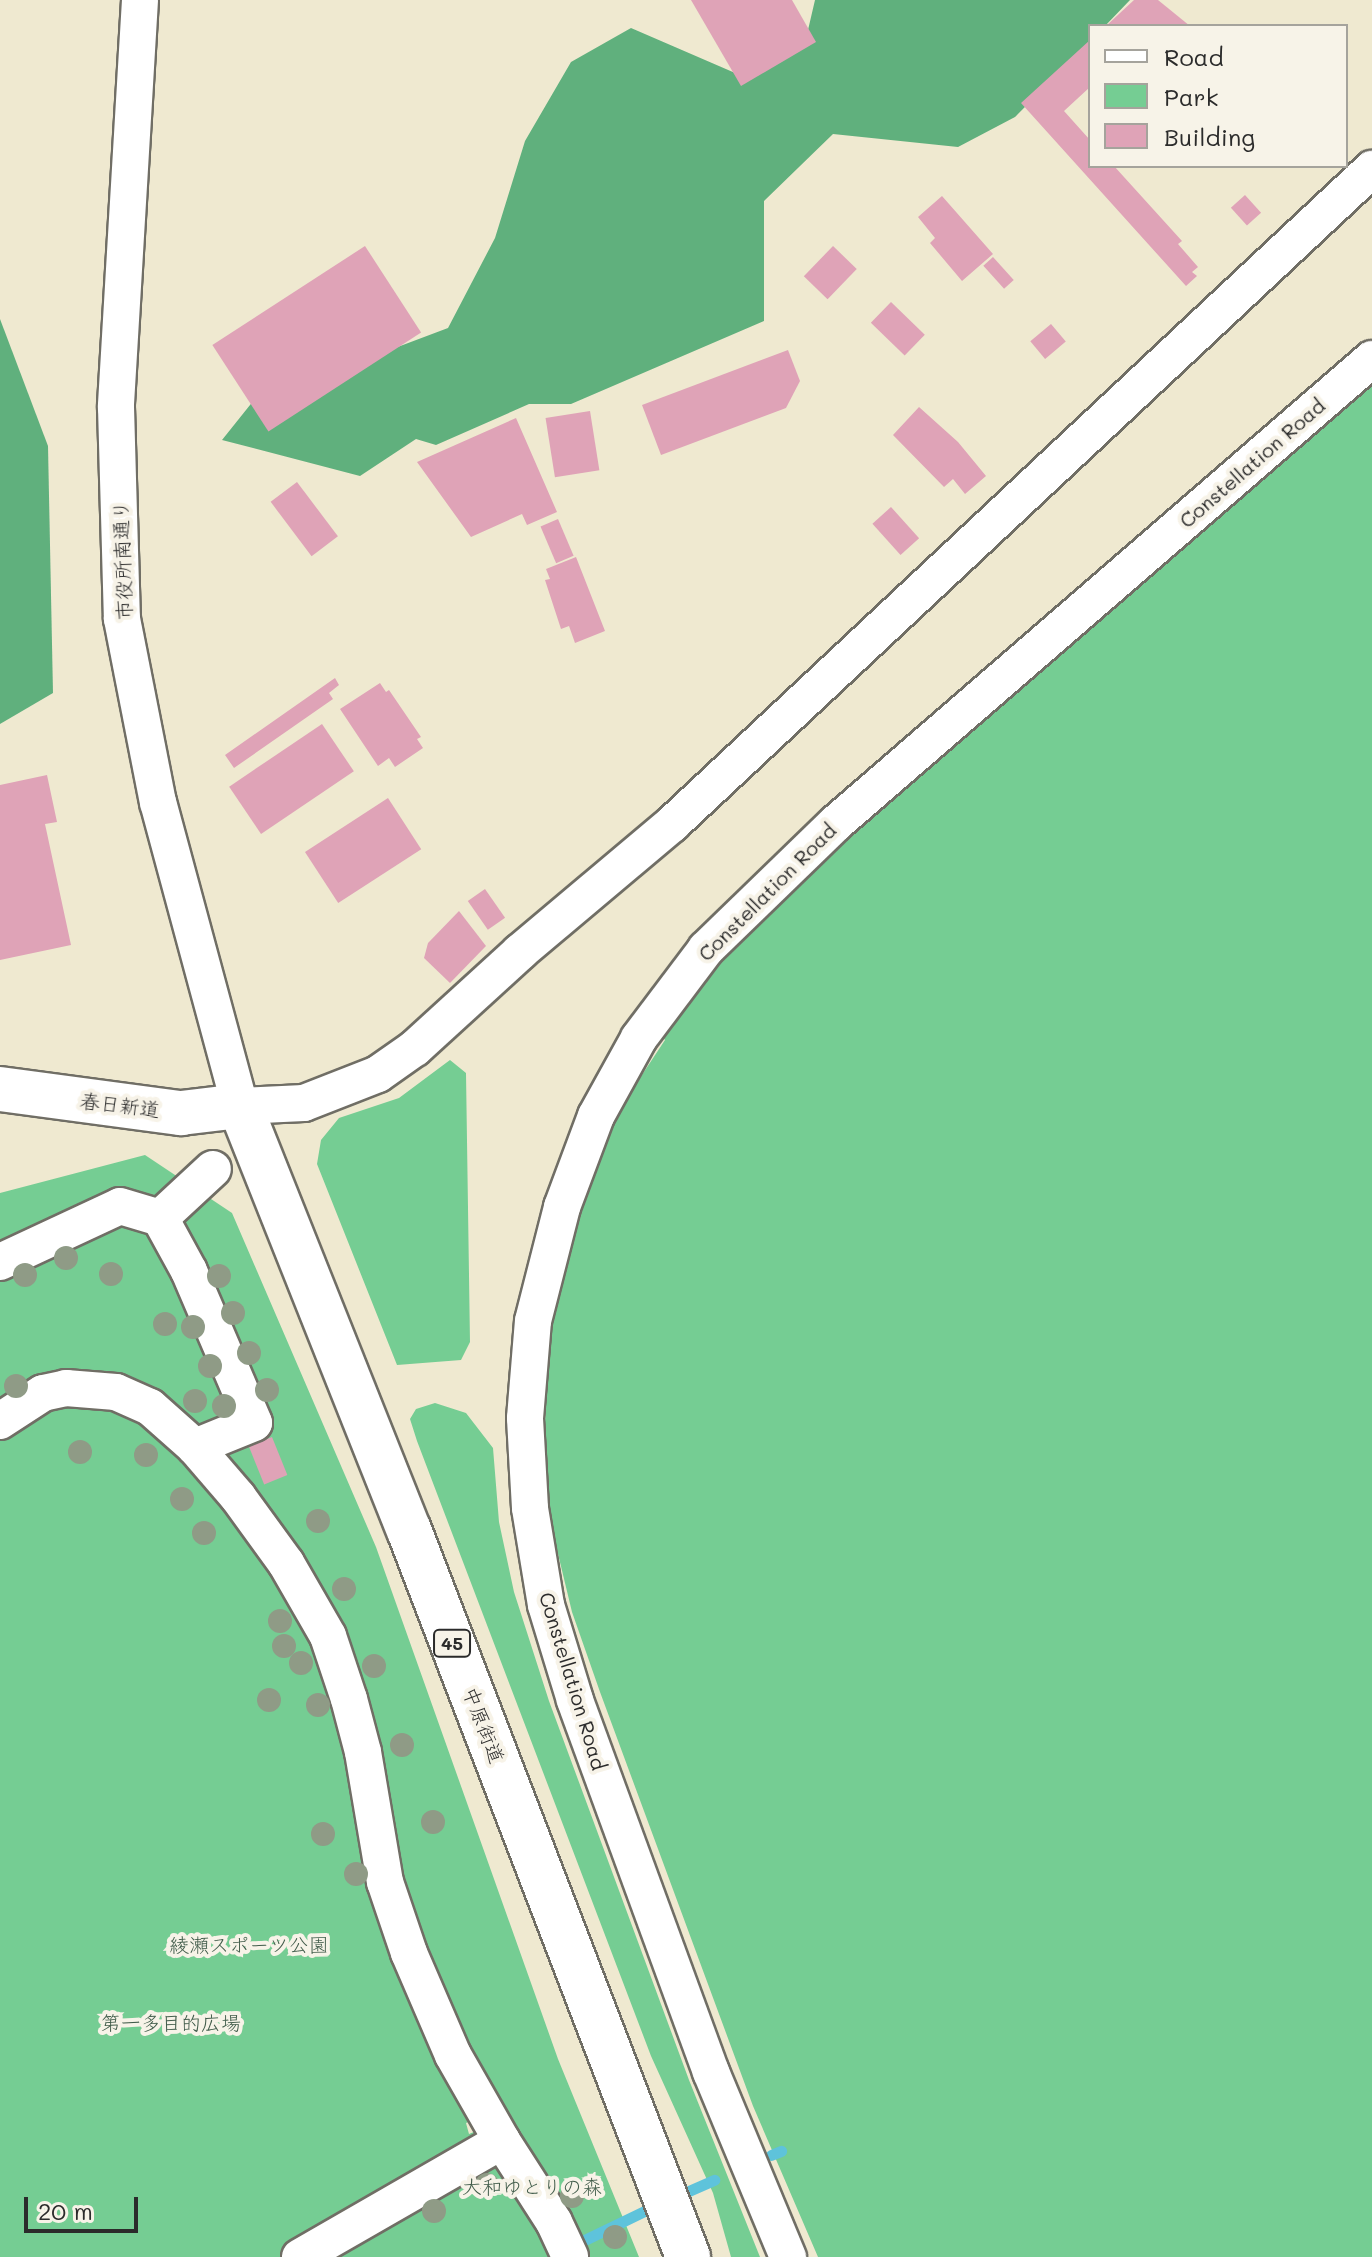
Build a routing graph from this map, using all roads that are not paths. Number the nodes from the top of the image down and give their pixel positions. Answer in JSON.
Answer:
{"nodes":[{"id":1,"x":140,"y":0,"type":"edge"},
{"id":2,"x":1372,"y":169,"type":"edge"},
{"id":3,"x":1372,"y":359,"type":"edge"},
{"id":4,"x":0,"y":1089,"type":"edge"},
{"id":5,"x":240,"y":1106,"type":"junction"},
{"id":6,"x":213,"y":1169,"type":"dead end"},
{"id":7,"x":160,"y":1218,"type":"junction"},
{"id":8,"x":0,"y":1262,"type":"edge"},
{"id":9,"x":0,"y":1421,"type":"edge"},
{"id":10,"x":195,"y":1447,"type":"junction"},
{"id":11,"x":502,"y":2141,"type":"junction"},
{"id":12,"x":673,"y":2219,"type":"edge"},
{"id":13,"x":300,"y":2257,"type":"edge"},
{"id":14,"x":570,"y":2257,"type":"edge"},
{"id":15,"x":788,"y":2257,"type":"edge"}],
"edges":[{"from":1,"to":5,"type":"street","name":"市役所南通り"},
{"from":2,"to":5,"type":"street"},
{"from":3,"to":15,"type":"street","name":"Constellation Road"},
{"from":4,"to":5,"type":"main road","name":"春日新道"},
{"from":5,"to":12,"type":"main road","name":"中原街道","number":"45"},
{"from":6,"to":7,"type":"street"},
{"from":7,"to":8,"type":"street"},
{"from":7,"to":10,"type":"street"},
{"from":9,"to":10,"type":"street"},
{"from":10,"to":11,"type":"street"},
{"from":11,"to":13,"type":"street"},
{"from":11,"to":14,"type":"street"}]}
